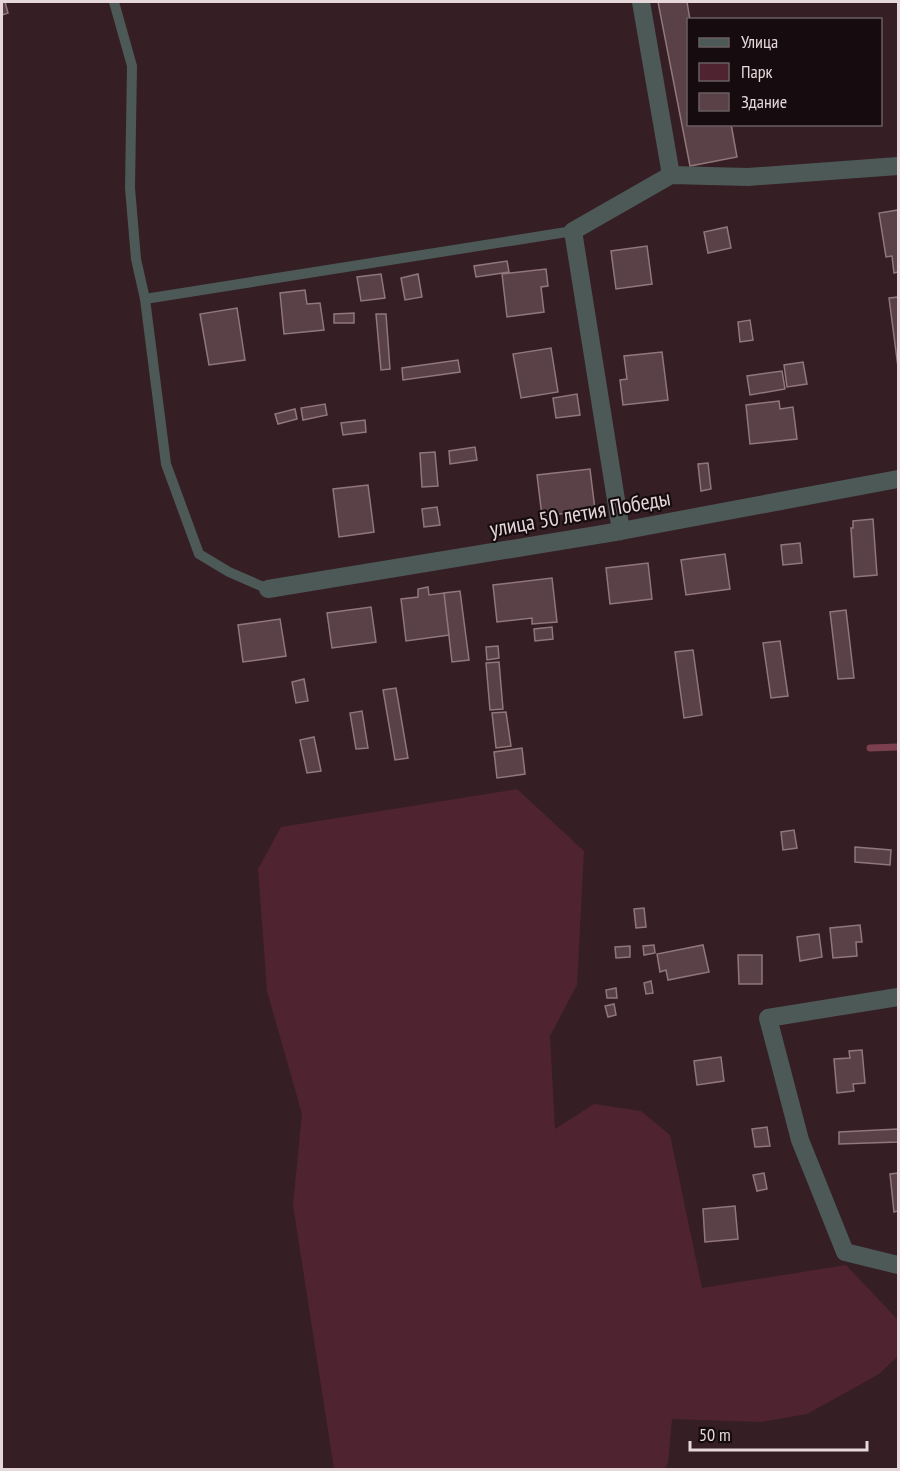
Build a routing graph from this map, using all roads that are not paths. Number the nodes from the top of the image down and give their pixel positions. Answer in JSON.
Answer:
{"nodes":[{"id":1,"x":114,"y":2,"type":"edge"},
{"id":2,"x":641,"y":2,"type":"edge"},
{"id":3,"x":898,"y":166,"type":"edge"},
{"id":4,"x":671,"y":175,"type":"junction"},
{"id":5,"x":573,"y":231,"type":"junction"},
{"id":6,"x":145,"y":299,"type":"junction"},
{"id":7,"x":898,"y":479,"type":"edge"},
{"id":8,"x":621,"y":531,"type":"junction"},
{"id":9,"x":268,"y":589,"type":"joint"},
{"id":10,"x":898,"y":997,"type":"edge"},
{"id":11,"x":898,"y":1265,"type":"edge"}],
"edges":[{"from":1,"to":6,"type":"lane"},
{"from":2,"to":4,"type":"street"},
{"from":3,"to":4,"type":"street"},
{"from":4,"to":5,"type":"street"},
{"from":5,"to":6,"type":"lane"},
{"from":5,"to":8,"type":"street"},
{"from":6,"to":9,"type":"lane"},
{"from":7,"to":8,"type":"street","name":"улица 50 летия Победы"},
{"from":8,"to":9,"type":"street","name":"улица 50 летия Победы"},
{"from":10,"to":11,"type":"street"}]}
